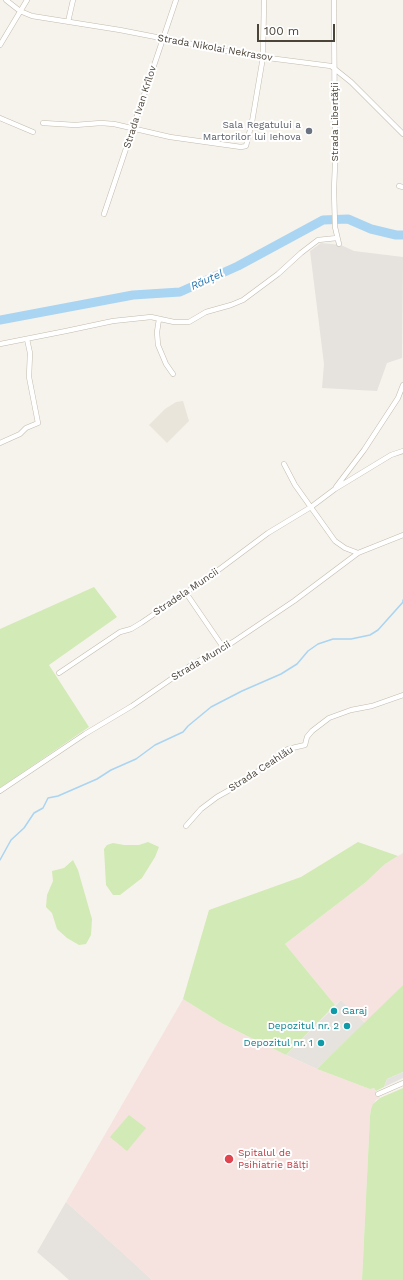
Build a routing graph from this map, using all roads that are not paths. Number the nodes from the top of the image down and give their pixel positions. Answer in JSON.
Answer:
{"nodes":[{"id":1,"x":6,"y":0,"type":"edge"},
{"id":2,"x":27,"y":0,"type":"edge"},
{"id":3,"x":73,"y":0,"type":"edge"},
{"id":4,"x":176,"y":0,"type":"edge"},
{"id":5,"x":264,"y":0,"type":"edge"},
{"id":6,"x":334,"y":0,"type":"edge"},
{"id":7,"x":20,"y":11,"type":"junction"},
{"id":8,"x":68,"y":22,"type":"junction"},
{"id":9,"x":163,"y":38,"type":"junction"},
{"id":10,"x":0,"y":46,"type":"edge"},
{"id":11,"x":263,"y":57,"type":"junction"},
{"id":12,"x":335,"y":68,"type":"junction"},
{"id":13,"x":0,"y":118,"type":"edge"},
{"id":14,"x":43,"y":122,"type":"dead end"},
{"id":15,"x":133,"y":129,"type":"junction"},
{"id":16,"x":33,"y":132,"type":"dead end"},
{"id":17,"x":403,"y":134,"type":"edge"},
{"id":18,"x":104,"y":214,"type":"dead end"},
{"id":19,"x":337,"y":238,"type":"junction"},
{"id":20,"x":339,"y":244,"type":"dead end"},
{"id":21,"x":159,"y":319,"type":"junction"},
{"id":22,"x":27,"y":339,"type":"junction"},
{"id":23,"x":0,"y":344,"type":"edge"},
{"id":24,"x":173,"y":374,"type":"dead end"},
{"id":25,"x":403,"y":385,"type":"edge"},
{"id":26,"x":0,"y":443,"type":"edge"},
{"id":27,"x":403,"y":451,"type":"edge"},
{"id":28,"x":284,"y":464,"type":"dead end"},
{"id":29,"x":334,"y":489,"type":"junction"},
{"id":30,"x":311,"y":507,"type":"junction"},
{"id":31,"x":403,"y":535,"type":"edge"},
{"id":32,"x":358,"y":553,"type":"junction"},
{"id":33,"x":186,"y":593,"type":"junction"},
{"id":34,"x":223,"y":647,"type":"junction"},
{"id":35,"x":59,"y":673,"type":"dead end"},
{"id":36,"x":403,"y":695,"type":"edge"},
{"id":37,"x":0,"y":791,"type":"edge"},
{"id":38,"x":186,"y":826,"type":"dead end"},
{"id":39,"x":403,"y":1083,"type":"edge"},
{"id":40,"x":378,"y":1094,"type":"dead end"}],
"edges":[{"from":1,"to":7,"type":"street","name":"Strada Nikolai Nekrasov"},
{"from":2,"to":7,"type":"street"},
{"from":3,"to":8,"type":"street"},
{"from":4,"to":9,"type":"street","name":"Strada Ivan Krîlov"},
{"from":5,"to":11,"type":"street"},
{"from":6,"to":12,"type":"street","name":"Strada Libertății"},
{"from":7,"to":8,"type":"street","name":"Strada Nikolai Nekrasov"},
{"from":7,"to":10,"type":"street"},
{"from":8,"to":9,"type":"street","name":"Strada Nikolai Nekrasov"},
{"from":9,"to":11,"type":"street","name":"Strada Nikolai Nekrasov"},
{"from":9,"to":15,"type":"street","name":"Strada Ivan Krîlov"},
{"from":11,"to":12,"type":"street","name":"Strada Nikolai Nekrasov"},
{"from":11,"to":15,"type":"street"},
{"from":12,"to":17,"type":"street","name":"Strada Nikolai Nekrasov"},
{"from":12,"to":19,"type":"street","name":"Strada Libertății"},
{"from":13,"to":16,"type":"street"},
{"from":14,"to":15,"type":"street"},
{"from":15,"to":18,"type":"street","name":"Strada Ivan Krîlov"},
{"from":19,"to":20,"type":"street","name":"Strada Libertății"},
{"from":19,"to":21,"type":"street"},
{"from":21,"to":22,"type":"street"},
{"from":21,"to":24,"type":"street"},
{"from":22,"to":23,"type":"street"},
{"from":22,"to":26,"type":"street"},
{"from":25,"to":29,"type":"street"},
{"from":27,"to":29,"type":"street","name":"Stradela Muncii"},
{"from":28,"to":30,"type":"street"},
{"from":29,"to":30,"type":"street","name":"Stradela Muncii"},
{"from":30,"to":32,"type":"street"},
{"from":30,"to":33,"type":"street","name":"Stradela Muncii"},
{"from":31,"to":32,"type":"street","name":"Strada Muncii"},
{"from":32,"to":34,"type":"street","name":"Strada Muncii"},
{"from":33,"to":34,"type":"street"},
{"from":33,"to":35,"type":"street","name":"Stradela Muncii"},
{"from":34,"to":37,"type":"street","name":"Strada Muncii"},
{"from":36,"to":38,"type":"street","name":"Strada Ceahlău"},
{"from":39,"to":40,"type":"street"}]}
